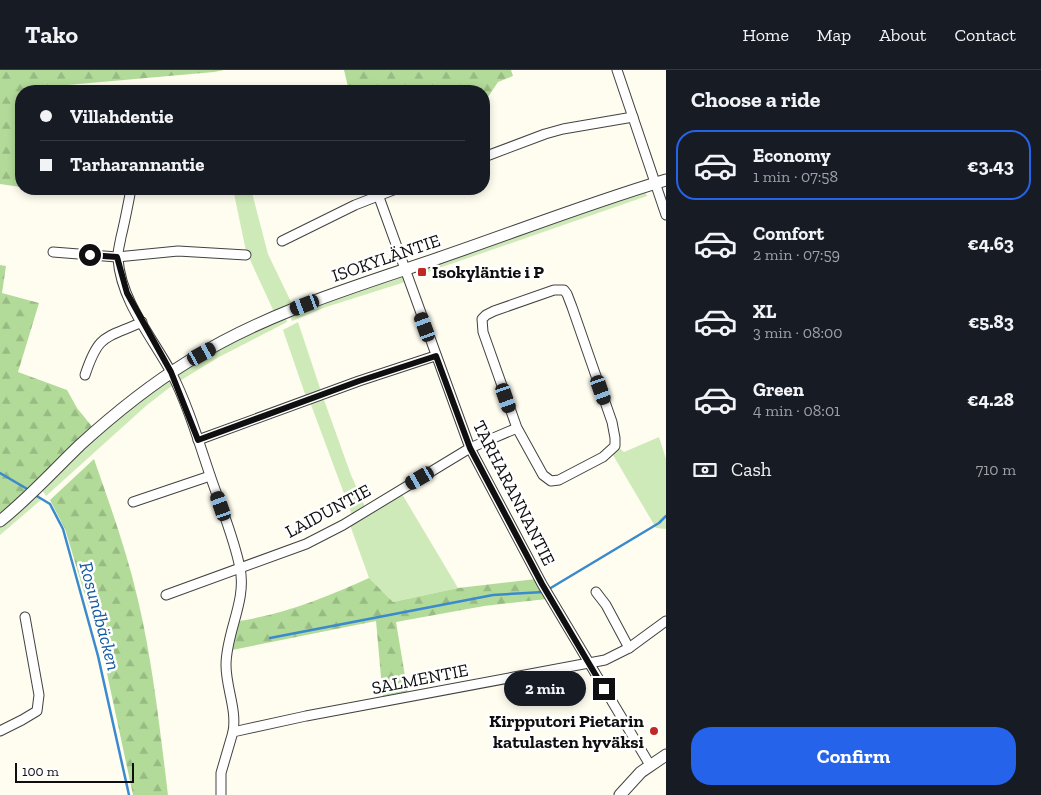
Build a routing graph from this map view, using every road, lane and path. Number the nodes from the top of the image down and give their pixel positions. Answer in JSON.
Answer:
{"nodes":[{"id":1,"x":617,"y":70,"type":"edge"},
{"id":2,"x":633,"y":117,"type":"junction"},
{"id":3,"x":490,"y":155,"type":"edge"},
{"id":4,"x":661,"y":181,"type":"edge"},
{"id":5,"x":130,"y":195,"type":"edge"},
{"id":6,"x":371,"y":195,"type":"edge"},
{"id":7,"x":378,"y":195,"type":"edge"},
{"id":8,"x":666,"y":215,"type":"edge"},
{"id":9,"x":282,"y":241,"type":"dead end"},
{"id":10,"x":53,"y":252,"type":"dead end"},
{"id":11,"x":246,"y":255,"type":"dead end"},
{"id":12,"x":117,"y":257,"type":"junction"},
{"id":13,"x":404,"y":270,"type":"junction"},
{"id":14,"x":142,"y":322,"type":"junction"},
{"id":15,"x":436,"y":356,"type":"junction"},
{"id":16,"x":171,"y":372,"type":"junction"},
{"id":17,"x":85,"y":375,"type":"dead end"},
{"id":18,"x":517,"y":428,"type":"junction"},
{"id":19,"x":198,"y":440,"type":"junction"},
{"id":20,"x":470,"y":448,"type":"junction"},
{"id":21,"x":210,"y":476,"type":"junction"},
{"id":22,"x":133,"y":502,"type":"dead end"},
{"id":23,"x":0,"y":521,"type":"edge"},
{"id":24,"x":240,"y":568,"type":"junction"},
{"id":25,"x":596,"y":592,"type":"dead end"},
{"id":26,"x":166,"y":595,"type":"dead end"},
{"id":27,"x":24,"y":617,"type":"dead end"},
{"id":28,"x":666,"y":621,"type":"edge"},
{"id":29,"x":629,"y":648,"type":"junction"},
{"id":30,"x":589,"y":664,"type":"junction"},
{"id":31,"x":0,"y":731,"type":"edge"},
{"id":32,"x":233,"y":732,"type":"junction"},
{"id":33,"x":666,"y":755,"type":"edge"},
{"id":34,"x":650,"y":765,"type":"junction"},
{"id":35,"x":221,"y":795,"type":"edge"},
{"id":36,"x":620,"y":795,"type":"edge"}],
"edges":[{"from":1,"to":2,"type":"street"},
{"from":2,"to":3,"type":"street"},
{"from":2,"to":4,"type":"street"},
{"from":4,"to":8,"type":"street"},
{"from":4,"to":13,"type":"street","name":"ISOKYLÄNTIE"},
{"from":5,"to":12,"type":"street"},
{"from":6,"to":9,"type":"street"},
{"from":7,"to":13,"type":"street","name":"TARHARANNANTIE"},
{"from":10,"to":12,"type":"street"},
{"from":11,"to":12,"type":"street"},
{"from":12,"to":14,"type":"street"},
{"from":13,"to":15,"type":"street","name":"TARHARANNANTIE"},
{"from":13,"to":16,"type":"street","name":"ISOKYLÄNTIE"},
{"from":14,"to":16,"type":"street"},
{"from":14,"to":17,"type":"street"},
{"from":15,"to":19,"type":"street"},
{"from":15,"to":20,"type":"street","name":"TARHARANNANTIE"},
{"from":16,"to":19,"type":"street"},
{"from":16,"to":23,"type":"street","name":"ISOKYLÄNTIE"},
{"from":18,"to":18,"type":"street"},
{"from":18,"to":20,"type":"street","name":"LAIDUNTIE"},
{"from":19,"to":21,"type":"street"},
{"from":20,"to":24,"type":"street","name":"LAIDUNTIE"},
{"from":20,"to":30,"type":"street","name":"TARHARANNANTIE"},
{"from":21,"to":22,"type":"street"},
{"from":21,"to":24,"type":"street"},
{"from":24,"to":26,"type":"street","name":"LAIDUNTIE"},
{"from":24,"to":32,"type":"street"},
{"from":25,"to":29,"type":"street"},
{"from":27,"to":31,"type":"street"},
{"from":28,"to":29,"type":"street","name":"SALMENTIE"},
{"from":29,"to":30,"type":"street","name":"SALMENTIE"},
{"from":30,"to":32,"type":"street","name":"SALMENTIE"},
{"from":30,"to":34,"type":"street","name":"TARHARANNANTIE"},
{"from":32,"to":35,"type":"street"},
{"from":33,"to":34,"type":"street"},
{"from":34,"to":36,"type":"street"}]}
